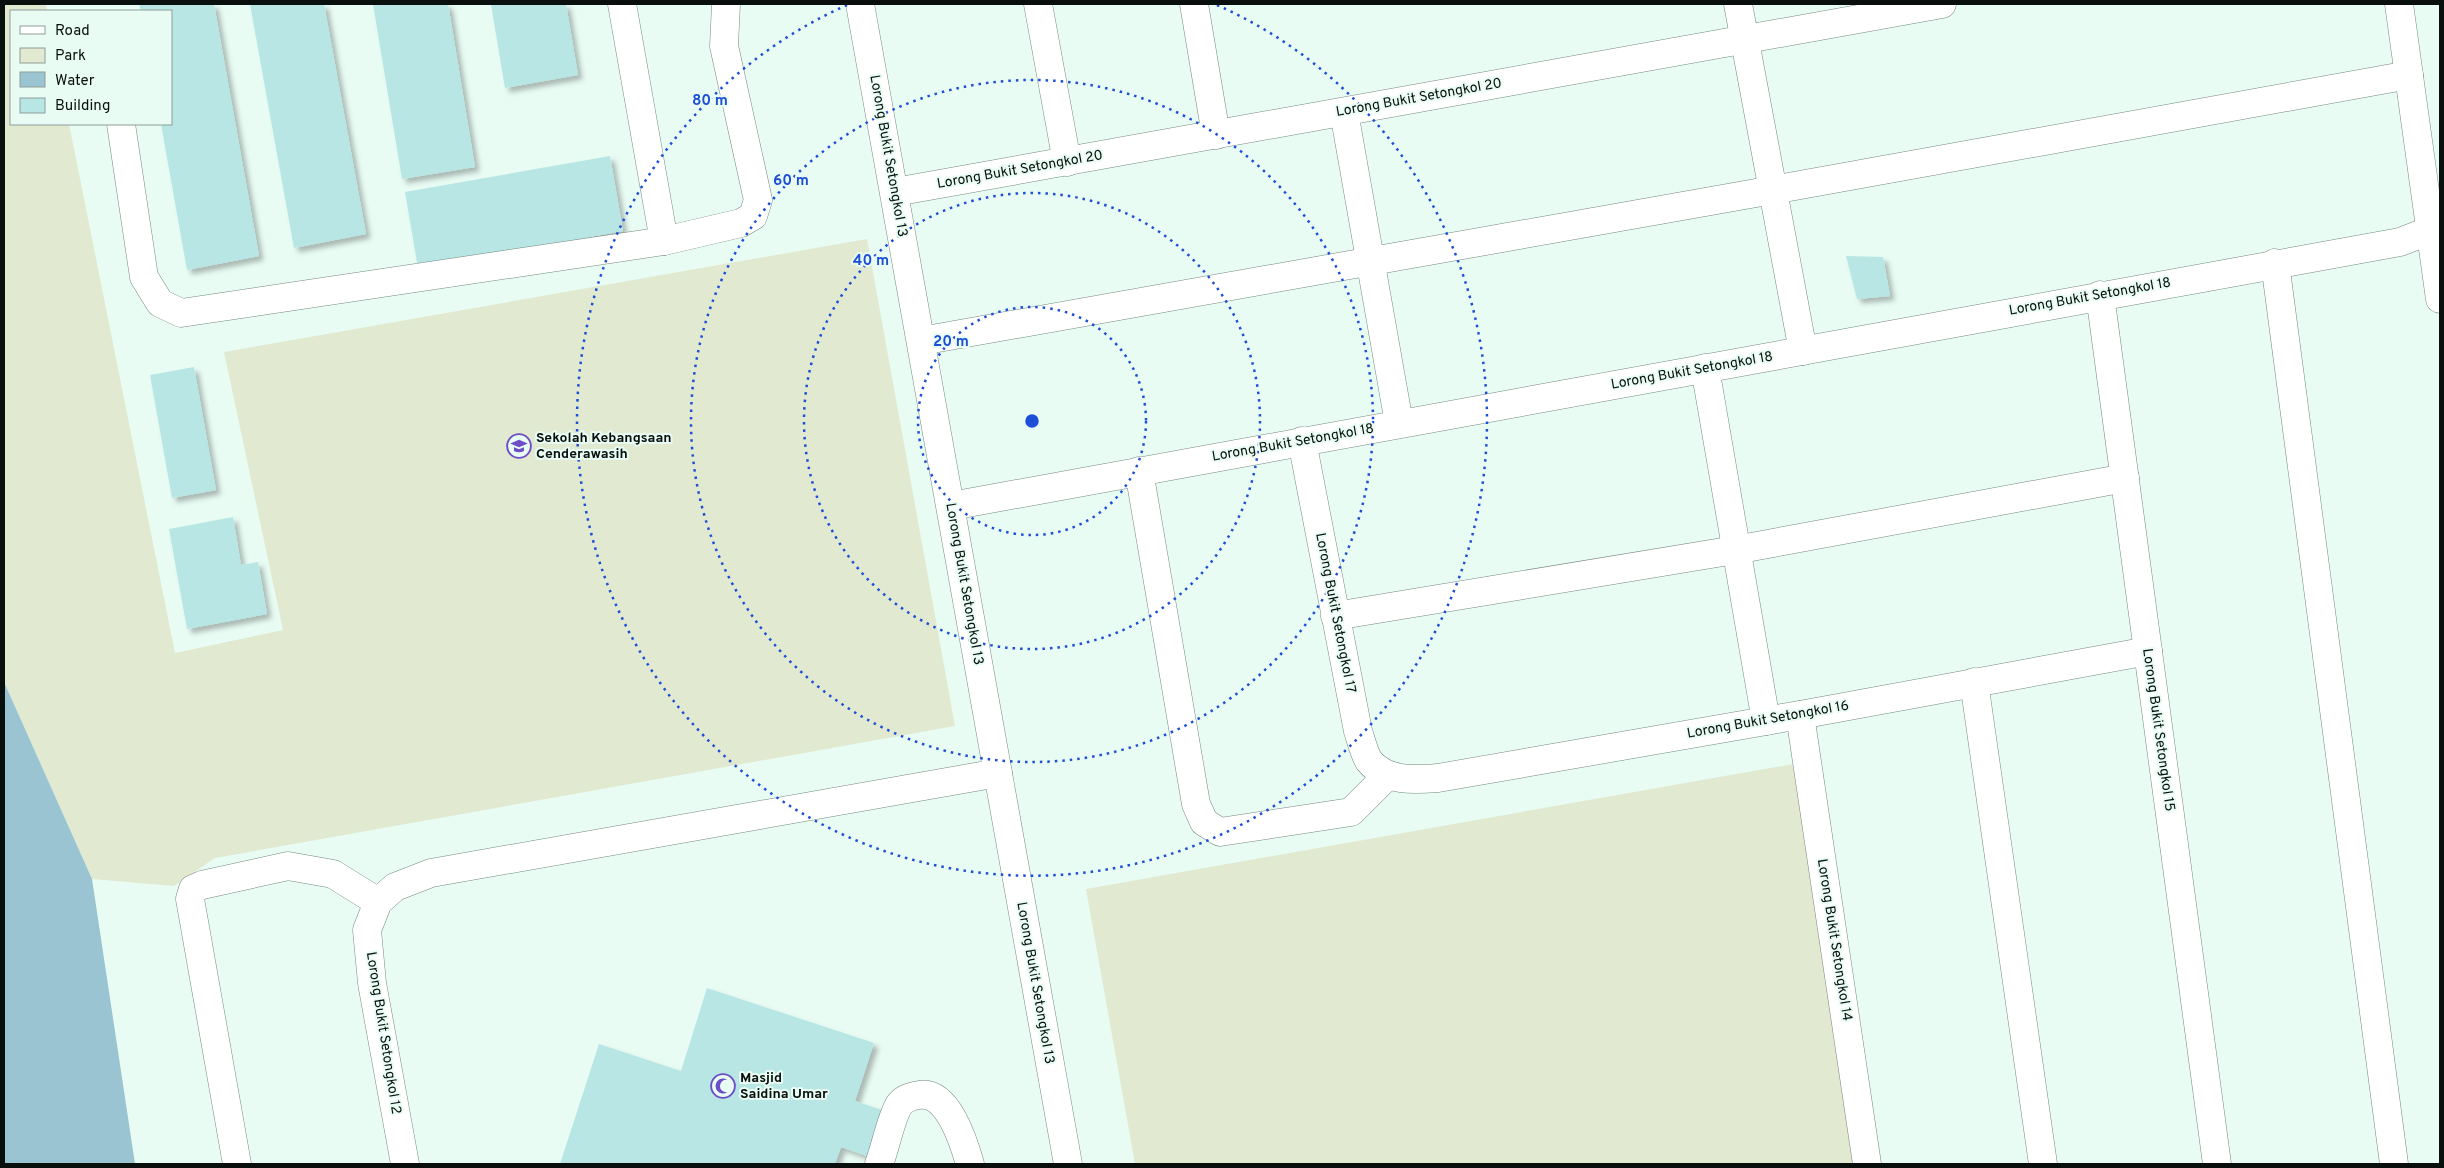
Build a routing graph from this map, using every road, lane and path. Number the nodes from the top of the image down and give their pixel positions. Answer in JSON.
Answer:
{"nodes":[{"id":1,"x":622,"y":4,"type":"edge"},
{"id":2,"x":726,"y":4,"type":"edge"},
{"id":3,"x":860,"y":4,"type":"edge"},
{"id":4,"x":1038,"y":4,"type":"edge"},
{"id":5,"x":1194,"y":4,"type":"edge"},
{"id":6,"x":1738,"y":4,"type":"edge"},
{"id":7,"x":1942,"y":4,"type":"edge"},
{"id":8,"x":2399,"y":4,"type":"edge"},
{"id":9,"x":1744,"y":39,"type":"junction"},
{"id":10,"x":2408,"y":75,"type":"junction"},
{"id":11,"x":1344,"y":112,"type":"junction"},
{"id":12,"x":121,"y":125,"type":"edge"},
{"id":13,"x":1216,"y":135,"type":"junction"},
{"id":14,"x":1067,"y":162,"type":"junction"},
{"id":15,"x":1773,"y":190,"type":"junction"},
{"id":16,"x":895,"y":192,"type":"junction"},
{"id":17,"x":2436,"y":226,"type":"edge"},
{"id":18,"x":664,"y":241,"type":"junction"},
{"id":19,"x":1370,"y":260,"type":"junction"},
{"id":20,"x":2276,"y":263,"type":"junction"},
{"id":21,"x":2100,"y":295,"type":"junction"},
{"id":22,"x":2440,"y":299,"type":"edge"},
{"id":23,"x":921,"y":341,"type":"junction"},
{"id":24,"x":1803,"y":351,"type":"junction"},
{"id":25,"x":1705,"y":368,"type":"junction"},
{"id":26,"x":1399,"y":423,"type":"junction"},
{"id":27,"x":1302,"y":441,"type":"junction"},
{"id":28,"x":1140,"y":471,"type":"junction"},
{"id":29,"x":2125,"y":478,"type":"junction"},
{"id":30,"x":950,"y":506,"type":"junction"},
{"id":31,"x":1735,"y":550,"type":"junction"},
{"id":32,"x":1335,"y":616,"type":"junction"},
{"id":33,"x":2148,"y":651,"type":"junction"},
{"id":34,"x":1974,"y":682,"type":"junction"},
{"id":35,"x":1800,"y":715,"type":"junction"},
{"id":36,"x":1766,"y":721,"type":"junction"},
{"id":37,"x":998,"y":773,"type":"junction"},
{"id":38,"x":1388,"y":775,"type":"junction"},
{"id":39,"x":378,"y":902,"type":"junction"},
{"id":40,"x":237,"y":1164,"type":"edge"},
{"id":41,"x":405,"y":1164,"type":"edge"},
{"id":42,"x":880,"y":1164,"type":"edge"},
{"id":43,"x":970,"y":1164,"type":"edge"},
{"id":44,"x":1068,"y":1164,"type":"edge"},
{"id":45,"x":1867,"y":1164,"type":"edge"},
{"id":46,"x":2043,"y":1164,"type":"edge"},
{"id":47,"x":2217,"y":1164,"type":"edge"},
{"id":48,"x":2394,"y":1164,"type":"edge"}],
"edges":[{"from":1,"to":18,"type":"street"},
{"from":2,"to":18,"type":"street"},
{"from":3,"to":16,"type":"street","name":"Lorong Bukit Setongkol 13"},
{"from":4,"to":14,"type":"street"},
{"from":5,"to":13,"type":"street"},
{"from":6,"to":9,"type":"street"},
{"from":7,"to":9,"type":"street","name":"Lorong Bukit Setongkol 20"},
{"from":8,"to":10,"type":"street"},
{"from":9,"to":11,"type":"street","name":"Lorong Bukit Setongkol 20"},
{"from":9,"to":15,"type":"street"},
{"from":10,"to":15,"type":"street"},
{"from":10,"to":17,"type":"street"},
{"from":11,"to":13,"type":"street","name":"Lorong Bukit Setongkol 20"},
{"from":11,"to":19,"type":"street"},
{"from":12,"to":18,"type":"street"},
{"from":13,"to":14,"type":"street","name":"Lorong Bukit Setongkol 20"},
{"from":14,"to":16,"type":"street","name":"Lorong Bukit Setongkol 20"},
{"from":15,"to":19,"type":"street"},
{"from":15,"to":24,"type":"street"},
{"from":16,"to":23,"type":"street","name":"Lorong Bukit Setongkol 13"},
{"from":17,"to":20,"type":"street","name":"Lorong Bukit Setongkol 18"},
{"from":17,"to":22,"type":"street"},
{"from":19,"to":23,"type":"street"},
{"from":19,"to":26,"type":"street"},
{"from":20,"to":21,"type":"street","name":"Lorong Bukit Setongkol 18"},
{"from":20,"to":48,"type":"street"},
{"from":21,"to":24,"type":"street","name":"Lorong Bukit Setongkol 18"},
{"from":21,"to":29,"type":"street","name":"Lorong Bukit Setongkol 15"},
{"from":23,"to":30,"type":"street","name":"Lorong Bukit Setongkol 13"},
{"from":24,"to":25,"type":"street","name":"Lorong Bukit Setongkol 18"},
{"from":25,"to":26,"type":"street","name":"Lorong Bukit Setongkol 18"},
{"from":25,"to":31,"type":"street"},
{"from":26,"to":27,"type":"street","name":"Lorong Bukit Setongkol 18"},
{"from":27,"to":28,"type":"street","name":"Lorong Bukit Setongkol 18"},
{"from":27,"to":32,"type":"street","name":"Lorong Bukit Setongkol 17"},
{"from":28,"to":30,"type":"street","name":"Lorong Bukit Setongkol 18"},
{"from":28,"to":38,"type":"street"},
{"from":29,"to":31,"type":"street"},
{"from":29,"to":33,"type":"street","name":"Lorong Bukit Setongkol 15"},
{"from":30,"to":37,"type":"street","name":"Lorong Bukit Setongkol 13"},
{"from":31,"to":32,"type":"street"},
{"from":31,"to":36,"type":"street"},
{"from":32,"to":38,"type":"street","name":"Lorong Bukit Setongkol 17"},
{"from":33,"to":34,"type":"street","name":"Lorong Bukit Setongkol 16"},
{"from":33,"to":47,"type":"street","name":"Lorong Bukit Setongkol 15"},
{"from":34,"to":35,"type":"street","name":"Lorong Bukit Setongkol 16"},
{"from":34,"to":46,"type":"street"},
{"from":35,"to":36,"type":"street","name":"Lorong Bukit Setongkol 16"},
{"from":35,"to":45,"type":"street","name":"Lorong Bukit Setongkol 14"},
{"from":36,"to":38,"type":"street","name":"Lorong Bukit Setongkol 16"},
{"from":37,"to":39,"type":"street"},
{"from":37,"to":44,"type":"street","name":"Lorong Bukit Setongkol 13"},
{"from":39,"to":40,"type":"street"},
{"from":39,"to":41,"type":"street","name":"Lorong Bukit Setongkol 12"},
{"from":42,"to":43,"type":"street"}]}
